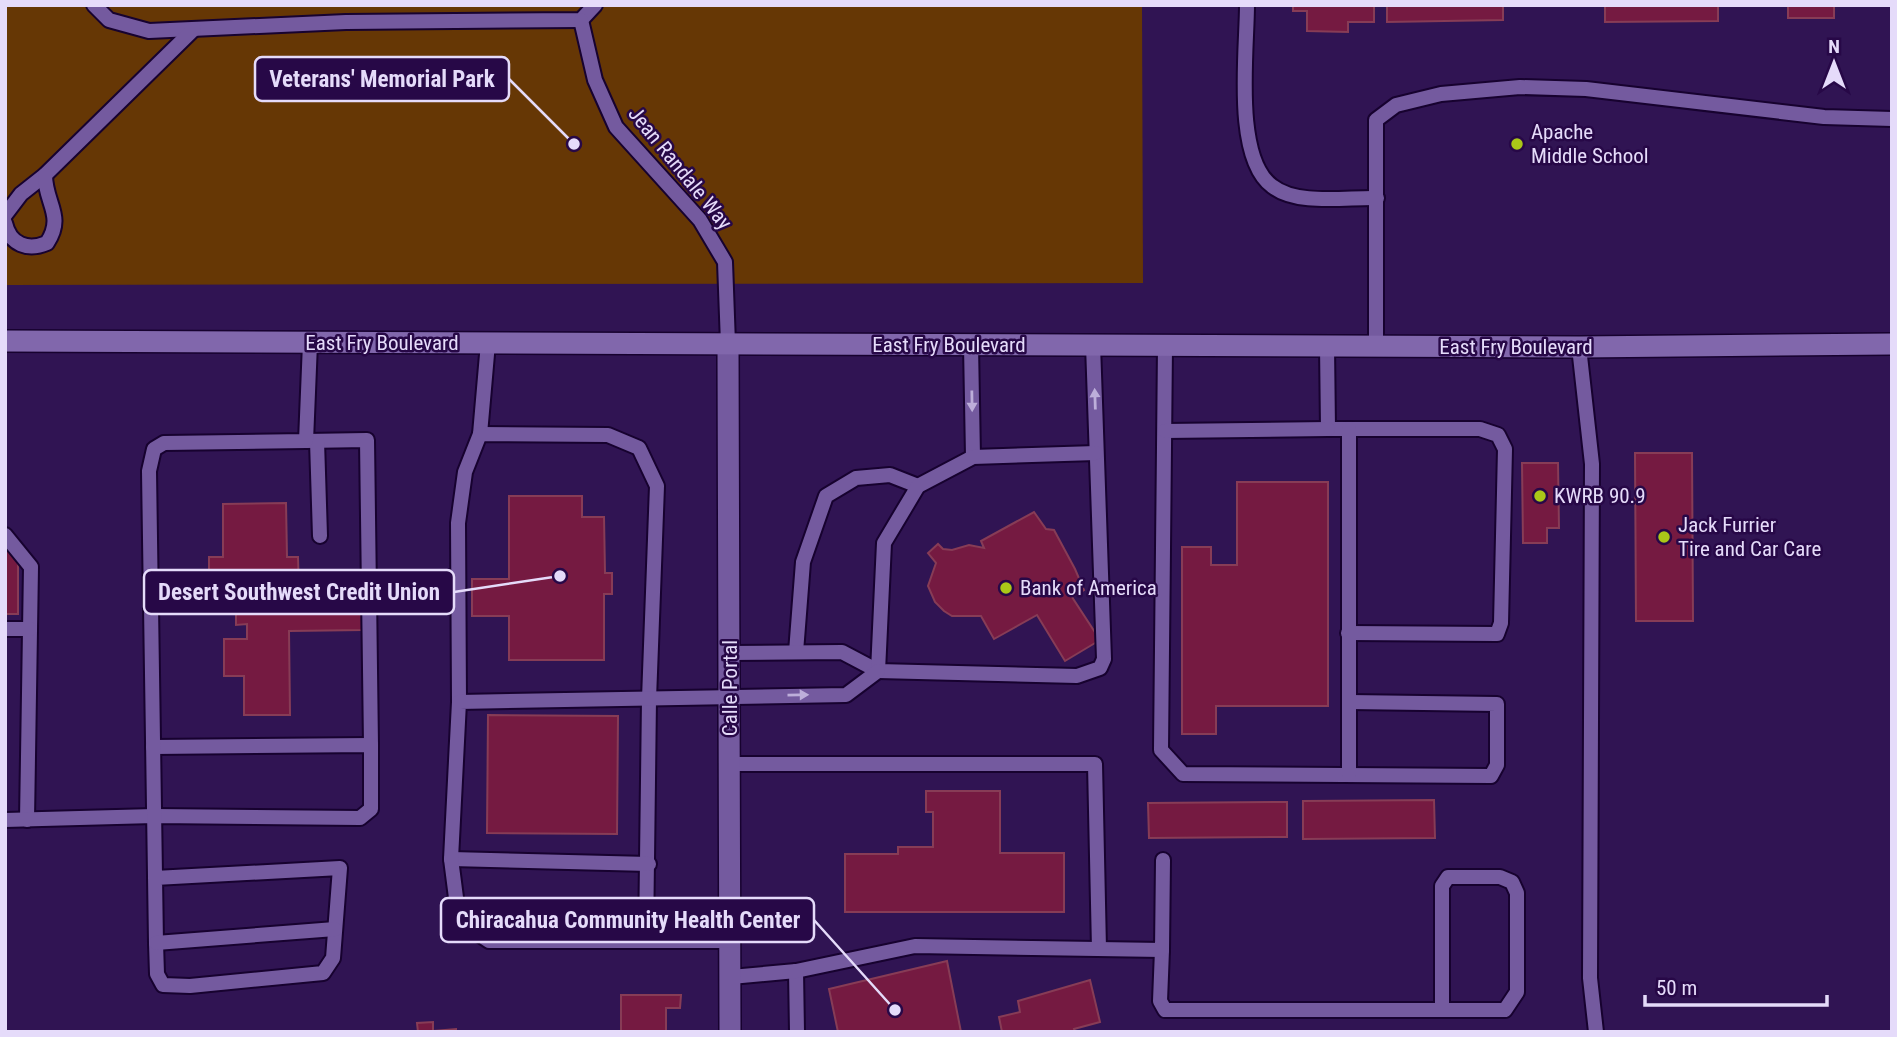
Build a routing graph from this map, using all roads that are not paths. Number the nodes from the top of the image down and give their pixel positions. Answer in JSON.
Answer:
{"nodes":[{"id":1,"x":94,"y":5,"type":"edge"},
{"id":2,"x":595,"y":5,"type":"edge"},
{"id":3,"x":1247,"y":5,"type":"edge"},
{"id":4,"x":581,"y":20,"type":"junction"},
{"id":5,"x":194,"y":29,"type":"junction"},
{"id":6,"x":1892,"y":119,"type":"edge"},
{"id":7,"x":46,"y":175,"type":"junction"},
{"id":8,"x":1377,"y":198,"type":"junction"},
{"id":9,"x":5,"y":215,"type":"edge"},
{"id":10,"x":5,"y":223,"type":"edge"},
{"id":11,"x":5,"y":341,"type":"edge"},
{"id":12,"x":310,"y":343,"type":"junction"},
{"id":13,"x":488,"y":343,"type":"junction"},
{"id":14,"x":729,"y":344,"type":"junction"},
{"id":15,"x":1892,"y":344,"type":"edge"},
{"id":16,"x":971,"y":345,"type":"junction"},
{"id":17,"x":1093,"y":345,"type":"junction"},
{"id":18,"x":1165,"y":346,"type":"junction"},
{"id":19,"x":1327,"y":346,"type":"junction"},
{"id":20,"x":1376,"y":346,"type":"junction"},
{"id":21,"x":1579,"y":347,"type":"junction"},
{"id":22,"x":1328,"y":429,"type":"junction"},
{"id":23,"x":1349,"y":429,"type":"junction"},
{"id":24,"x":1165,"y":430,"type":"junction"},
{"id":25,"x":480,"y":434,"type":"junction"},
{"id":26,"x":312,"y":441,"type":"junction"},
{"id":27,"x":1097,"y":453,"type":"junction"},
{"id":28,"x":973,"y":457,"type":"junction"},
{"id":29,"x":918,"y":486,"type":"junction"},
{"id":30,"x":5,"y":535,"type":"edge"},
{"id":31,"x":320,"y":536,"type":"dead end"},
{"id":32,"x":5,"y":629,"type":"edge"},
{"id":33,"x":30,"y":629,"type":"junction"},
{"id":34,"x":1348,"y":632,"type":"junction"},
{"id":35,"x":796,"y":652,"type":"junction"},
{"id":36,"x":730,"y":653,"type":"junction"},
{"id":37,"x":878,"y":671,"type":"junction"},
{"id":38,"x":730,"y":697,"type":"junction"},
{"id":39,"x":649,"y":699,"type":"junction"},
{"id":40,"x":459,"y":702,"type":"junction"},
{"id":41,"x":1349,"y":702,"type":"junction"},
{"id":42,"x":371,"y":745,"type":"junction"},
{"id":43,"x":153,"y":747,"type":"junction"},
{"id":44,"x":730,"y":764,"type":"junction"},
{"id":45,"x":1349,"y":775,"type":"junction"},
{"id":46,"x":154,"y":816,"type":"junction"},
{"id":47,"x":5,"y":820,"type":"edge"},
{"id":48,"x":27,"y":820,"type":"junction"},
{"id":49,"x":451,"y":859,"type":"junction"},
{"id":50,"x":1163,"y":860,"type":"dead end"},
{"id":51,"x":649,"y":864,"type":"junction"},
{"id":52,"x":155,"y":878,"type":"junction"},
{"id":53,"x":335,"y":929,"type":"junction"},
{"id":54,"x":646,"y":941,"type":"junction"},
{"id":55,"x":731,"y":941,"type":"junction"},
{"id":56,"x":156,"y":943,"type":"junction"},
{"id":57,"x":1099,"y":949,"type":"junction"},
{"id":58,"x":1162,"y":950,"type":"junction"},
{"id":59,"x":796,"y":971,"type":"junction"},
{"id":60,"x":731,"y":977,"type":"junction"},
{"id":61,"x":1442,"y":1010,"type":"junction"},
{"id":62,"x":730,"y":1032,"type":"edge"},
{"id":63,"x":797,"y":1032,"type":"edge"},
{"id":64,"x":1596,"y":1032,"type":"edge"}],
"edges":[{"from":1,"to":5,"type":"lane"},
{"from":2,"to":4,"type":"lane"},
{"from":3,"to":8,"type":"lane"},
{"from":4,"to":5,"type":"lane"},
{"from":4,"to":14,"type":"lane","name":"Jean Randale Way"},
{"from":5,"to":7,"type":"lane"},
{"from":6,"to":8,"type":"lane"},
{"from":7,"to":9,"type":"lane"},
{"from":7,"to":10,"type":"lane"},
{"from":8,"to":20,"type":"lane"},
{"from":11,"to":12,"type":"main road","name":"East Fry Boulevard"},
{"from":12,"to":13,"type":"main road","name":"East Fry Boulevard"},
{"from":12,"to":26,"type":"lane"},
{"from":13,"to":14,"type":"main road","name":"East Fry Boulevard"},
{"from":13,"to":25,"type":"lane"},
{"from":14,"to":16,"type":"main road","name":"East Fry Boulevard"},
{"from":14,"to":36,"type":"street","name":"Calle Portal"},
{"from":15,"to":21,"type":"main road","name":"East Fry Boulevard"},
{"from":16,"to":17,"type":"main road","name":"East Fry Boulevard"},
{"from":16,"to":28,"type":"lane","one_way":true},
{"from":17,"to":18,"type":"main road","name":"East Fry Boulevard"},
{"from":27,"to":17,"type":"lane","one_way":true},
{"from":18,"to":19,"type":"main road","name":"East Fry Boulevard"},
{"from":18,"to":24,"type":"lane"},
{"from":19,"to":20,"type":"main road","name":"East Fry Boulevard"},
{"from":19,"to":22,"type":"lane"},
{"from":20,"to":21,"type":"main road","name":"East Fry Boulevard"},
{"from":21,"to":64,"type":"lane"},
{"from":22,"to":23,"type":"lane"},
{"from":22,"to":24,"type":"lane"},
{"from":23,"to":34,"type":"lane"},
{"from":23,"to":34,"type":"lane"},
{"from":24,"to":45,"type":"lane"},
{"from":25,"to":39,"type":"lane"},
{"from":25,"to":40,"type":"lane"},
{"from":26,"to":31,"type":"lane"},
{"from":26,"to":42,"type":"lane"},
{"from":26,"to":43,"type":"lane"},
{"from":27,"to":28,"type":"lane"},
{"from":27,"to":37,"type":"lane"},
{"from":28,"to":29,"type":"lane"},
{"from":29,"to":35,"type":"lane"},
{"from":29,"to":37,"type":"lane"},
{"from":30,"to":33,"type":"lane"},
{"from":32,"to":33,"type":"lane"},
{"from":33,"to":48,"type":"lane"},
{"from":34,"to":41,"type":"lane"},
{"from":35,"to":36,"type":"lane"},
{"from":35,"to":37,"type":"lane"},
{"from":36,"to":38,"type":"street","name":"Calle Portal"},
{"from":38,"to":37,"type":"lane","one_way":true},
{"from":38,"to":39,"type":"lane"},
{"from":38,"to":44,"type":"street","name":"Calle Portal"},
{"from":39,"to":40,"type":"lane"},
{"from":39,"to":51,"type":"lane"},
{"from":40,"to":49,"type":"lane"},
{"from":41,"to":45,"type":"lane"},
{"from":41,"to":45,"type":"lane"},
{"from":42,"to":43,"type":"lane"},
{"from":42,"to":46,"type":"lane"},
{"from":43,"to":46,"type":"lane"},
{"from":44,"to":55,"type":"street","name":"Calle Portal"},
{"from":44,"to":57,"type":"lane"},
{"from":46,"to":48,"type":"lane"},
{"from":46,"to":52,"type":"lane"},
{"from":47,"to":48,"type":"lane"},
{"from":49,"to":51,"type":"lane"},
{"from":49,"to":54,"type":"lane"},
{"from":50,"to":58,"type":"lane"},
{"from":51,"to":54,"type":"lane"},
{"from":52,"to":53,"type":"lane"},
{"from":52,"to":56,"type":"lane"},
{"from":53,"to":56,"type":"lane"},
{"from":53,"to":56,"type":"lane"},
{"from":54,"to":55,"type":"lane"},
{"from":55,"to":60,"type":"street","name":"Calle Portal"},
{"from":57,"to":58,"type":"lane"},
{"from":57,"to":59,"type":"lane"},
{"from":58,"to":61,"type":"lane"},
{"from":59,"to":60,"type":"lane"},
{"from":59,"to":63,"type":"lane"},
{"from":60,"to":62,"type":"street","name":"Calle Portal"},
{"from":61,"to":61,"type":"lane"}]}
